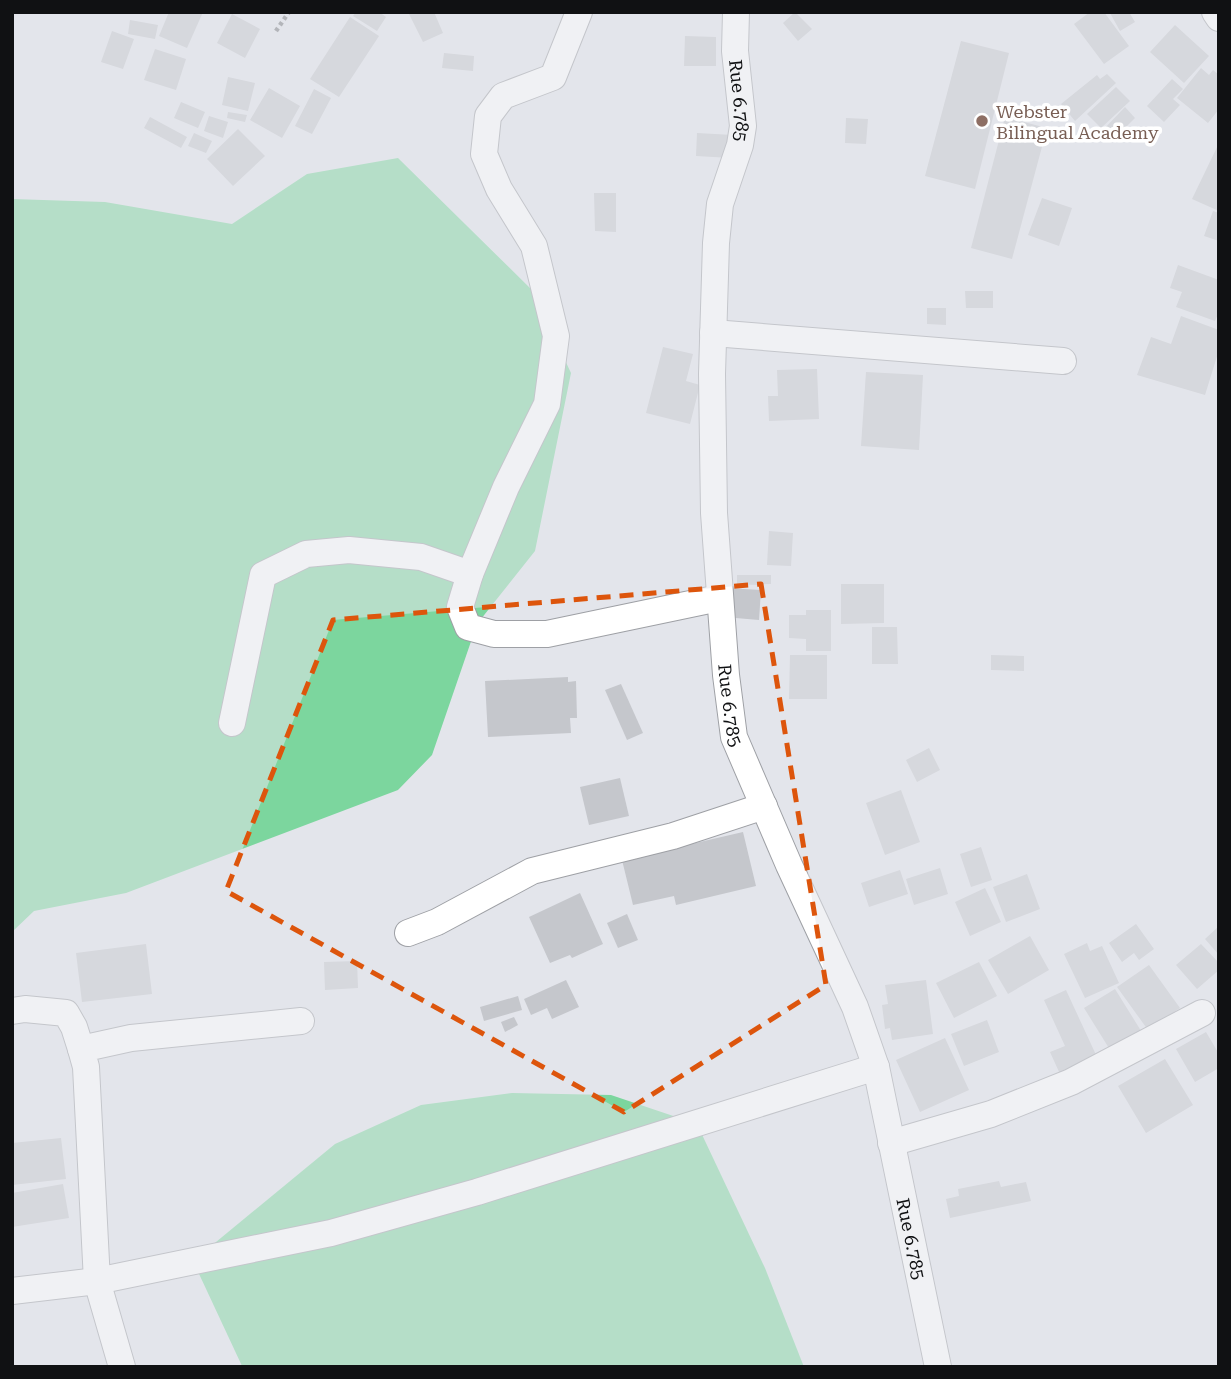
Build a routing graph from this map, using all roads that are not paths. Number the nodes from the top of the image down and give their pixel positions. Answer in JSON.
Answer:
{"nodes":[{"id":1,"x":579,"y":12,"type":"edge"},
{"id":2,"x":736,"y":12,"type":"edge"},
{"id":3,"x":1215,"y":12,"type":"edge"},
{"id":4,"x":1219,"y":18,"type":"edge"},
{"id":5,"x":713,"y":333,"type":"junction"},
{"id":6,"x":1063,"y":361,"type":"dead end"},
{"id":7,"x":470,"y":575,"type":"junction"},
{"id":8,"x":719,"y":598,"type":"junction"},
{"id":9,"x":232,"y":723,"type":"dead end"},
{"id":10,"x":764,"y":806,"type":"junction"},
{"id":11,"x":408,"y":933,"type":"dead end"},
{"id":12,"x":12,"y":1011,"type":"edge"},
{"id":13,"x":1202,"y":1013,"type":"dead end"},
{"id":14,"x":301,"y":1021,"type":"dead end"},
{"id":15,"x":81,"y":1049,"type":"junction"},
{"id":16,"x":876,"y":1067,"type":"junction"},
{"id":17,"x":891,"y":1143,"type":"junction"},
{"id":18,"x":97,"y":1281,"type":"junction"},
{"id":19,"x":12,"y":1291,"type":"edge"},
{"id":20,"x":122,"y":1367,"type":"edge"},
{"id":21,"x":938,"y":1367,"type":"edge"}],
"edges":[{"from":1,"to":7,"type":"street"},
{"from":2,"to":5,"type":"street","name":"Rue 6.785"},
{"from":3,"to":4,"type":"street"},
{"from":5,"to":6,"type":"street"},
{"from":5,"to":8,"type":"street","name":"Rue 6.785"},
{"from":7,"to":8,"type":"street"},
{"from":7,"to":9,"type":"street"},
{"from":8,"to":10,"type":"street","name":"Rue 6.785"},
{"from":10,"to":11,"type":"street"},
{"from":10,"to":16,"type":"street","name":"Rue 6.785"},
{"from":12,"to":15,"type":"street"},
{"from":13,"to":17,"type":"street"},
{"from":14,"to":15,"type":"street"},
{"from":15,"to":18,"type":"street"},
{"from":16,"to":17,"type":"street","name":"Rue 6.785"},
{"from":16,"to":18,"type":"street"},
{"from":17,"to":21,"type":"street","name":"Rue 6.785"},
{"from":18,"to":19,"type":"street"},
{"from":18,"to":20,"type":"street"}]}
